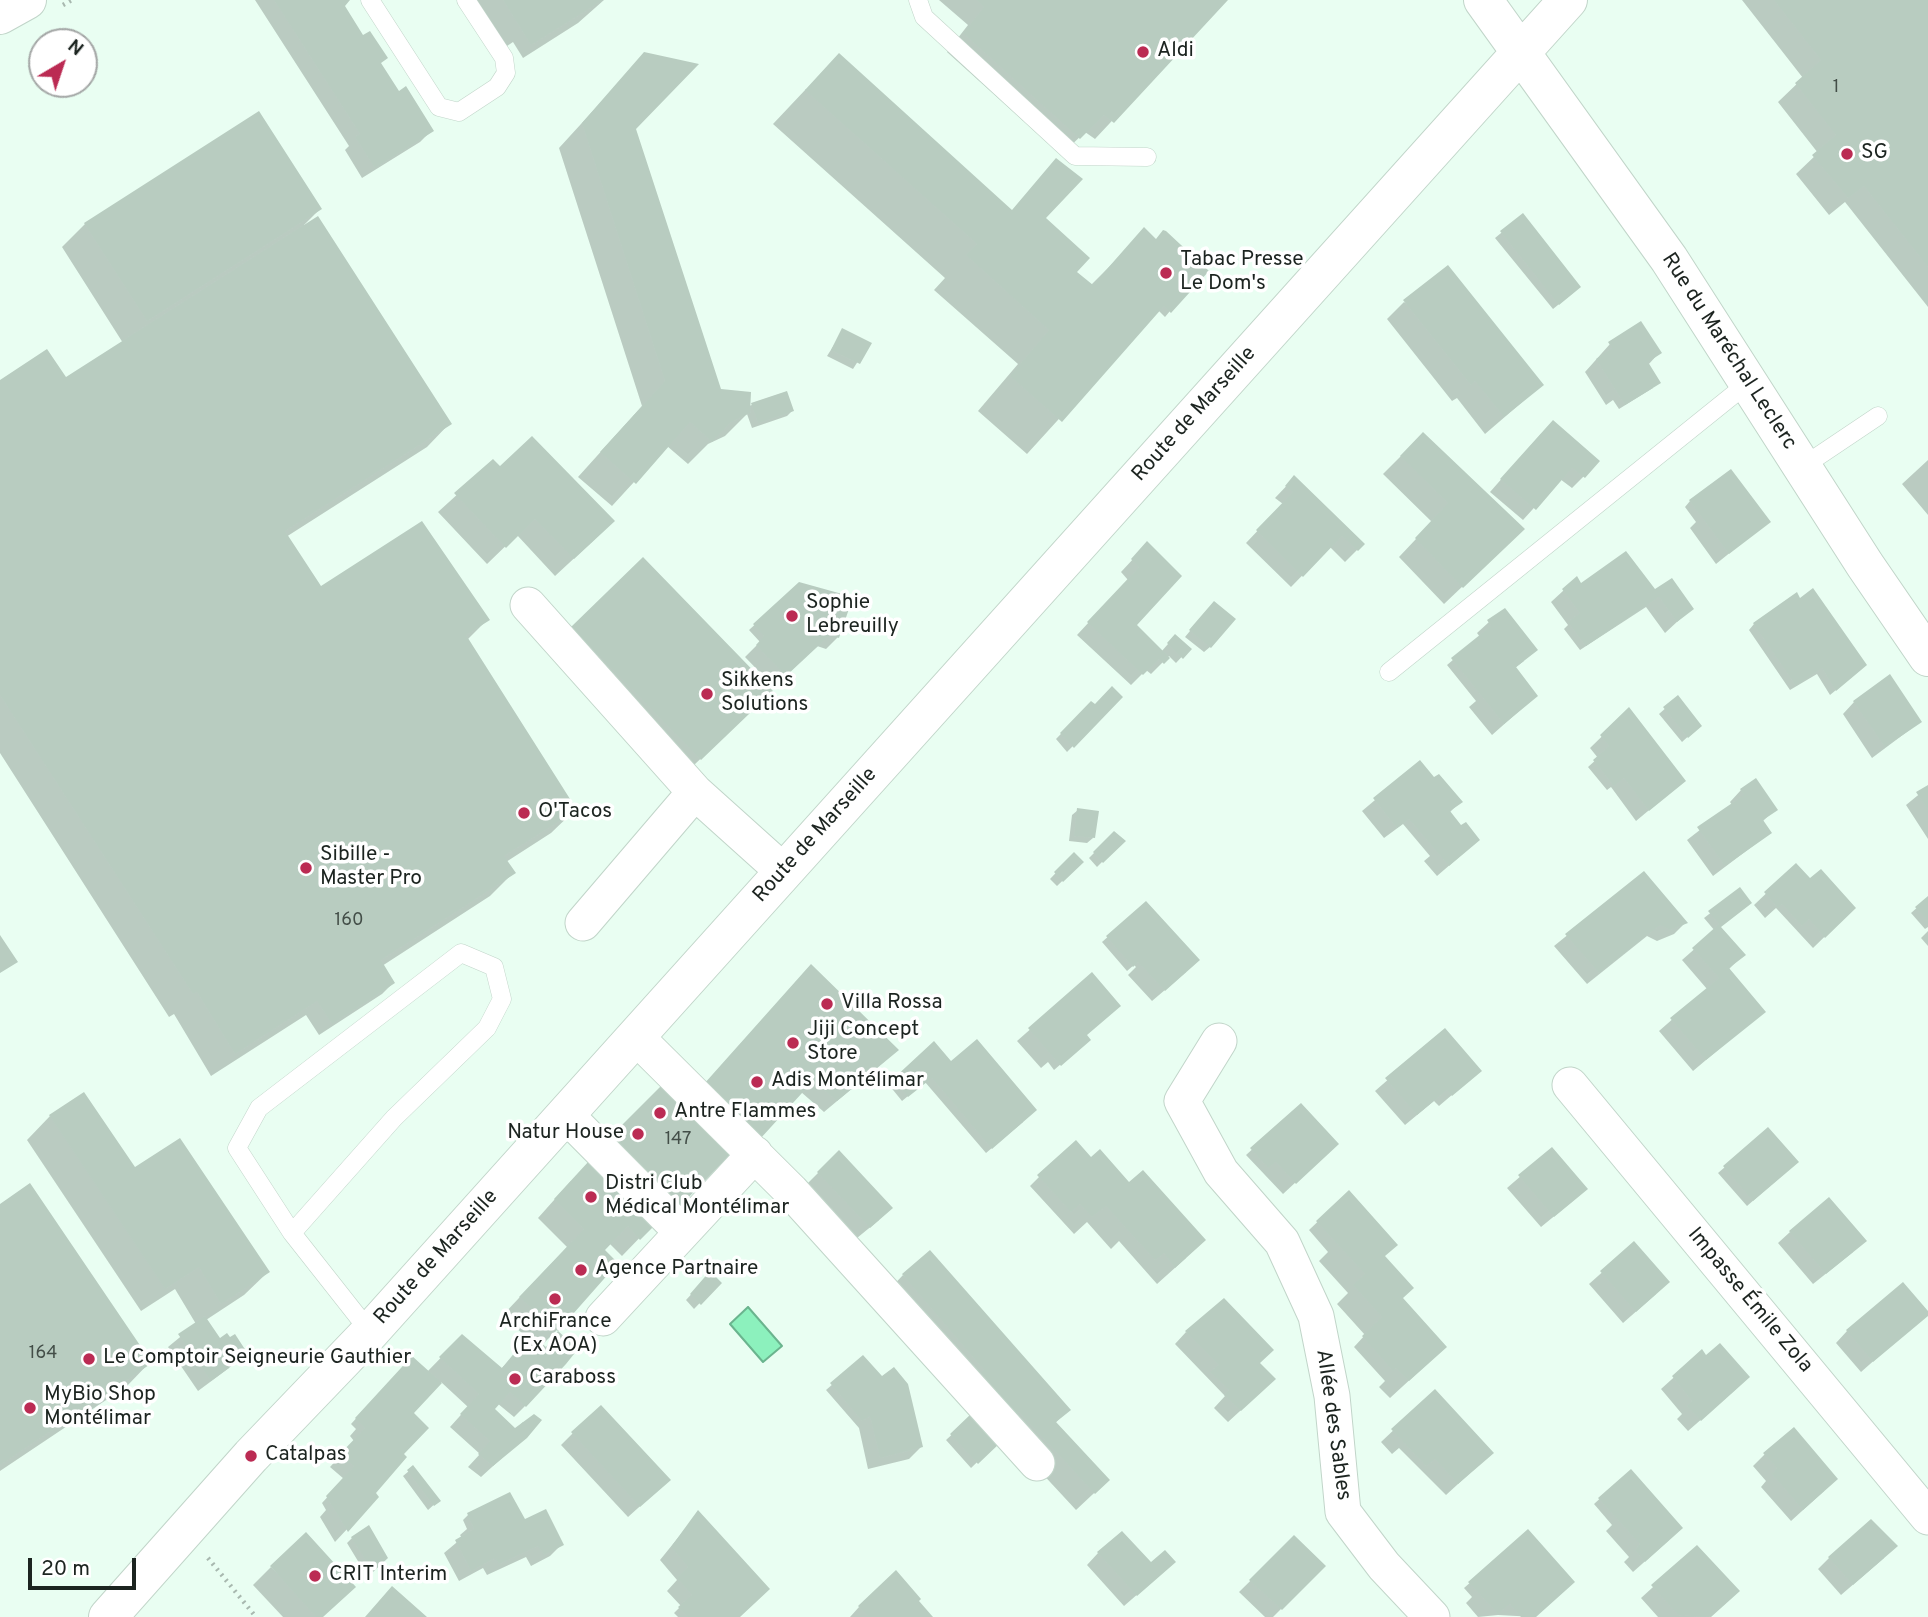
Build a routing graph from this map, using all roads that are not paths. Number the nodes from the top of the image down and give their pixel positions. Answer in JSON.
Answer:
{"nodes":[{"id":1,"x":370,"y":0,"type":"edge"},
{"id":2,"x":466,"y":0,"type":"edge"},
{"id":3,"x":918,"y":0,"type":"edge"},
{"id":4,"x":1483,"y":0,"type":"edge"},
{"id":5,"x":1568,"y":0,"type":"edge"},
{"id":6,"x":1521,"y":52,"type":"junction"},
{"id":7,"x":1147,"y":157,"type":"dead end"},
{"id":8,"x":1748,"y":383,"type":"junction"},
{"id":9,"x":1878,"y":416,"type":"dead end"},
{"id":10,"x":1802,"y":467,"type":"junction"},
{"id":11,"x":528,"y":605,"type":"dead end"},
{"id":12,"x":1928,"y":657,"type":"edge"},
{"id":13,"x":1389,"y":672,"type":"dead end"},
{"id":14,"x":695,"y":792,"type":"junction"},
{"id":15,"x":784,"y":872,"type":"junction"},
{"id":16,"x":583,"y":923,"type":"dead end"},
{"id":17,"x":636,"y":1037,"type":"junction"},
{"id":18,"x":1219,"y":1041,"type":"dead end"},
{"id":19,"x":1570,"y":1085,"type":"dead end"},
{"id":20,"x":566,"y":1115,"type":"junction"},
{"id":21,"x":755,"y":1154,"type":"junction"},
{"id":22,"x":682,"y":1232,"type":"junction"},
{"id":23,"x":292,"y":1233,"type":"junction"},
{"id":24,"x":603,"y":1318,"type":"dead end"},
{"id":25,"x":370,"y":1332,"type":"junction"},
{"id":26,"x":1037,"y":1463,"type":"dead end"},
{"id":27,"x":1928,"y":1517,"type":"edge"},
{"id":28,"x":108,"y":1617,"type":"edge"},
{"id":29,"x":1432,"y":1617,"type":"edge"}],
"edges":[{"from":1,"to":2,"type":"lane"},
{"from":3,"to":7,"type":"lane"},
{"from":4,"to":6,"type":"main road","name":"Rue du Maréchal Leclerc"},
{"from":5,"to":6,"type":"main road","name":"Route de Marseille"},
{"from":6,"to":8,"type":"main road","name":"Rue du Maréchal Leclerc"},
{"from":6,"to":15,"type":"main road","name":"Route de Marseille"},
{"from":8,"to":10,"type":"main road","name":"Rue du Maréchal Leclerc"},
{"from":8,"to":13,"type":"lane"},
{"from":9,"to":10,"type":"lane"},
{"from":10,"to":12,"type":"main road","name":"Rue du Maréchal Leclerc"},
{"from":11,"to":14,"type":"street"},
{"from":14,"to":15,"type":"street"},
{"from":14,"to":16,"type":"street"},
{"from":15,"to":17,"type":"main road","name":"Route de Marseille"},
{"from":17,"to":20,"type":"main road","name":"Route de Marseille"},
{"from":17,"to":21,"type":"street"},
{"from":18,"to":29,"type":"street","name":"Allée des Sables"},
{"from":19,"to":27,"type":"street","name":"Impasse Émile Zola"},
{"from":20,"to":22,"type":"street"},
{"from":20,"to":25,"type":"main road","name":"Route de Marseille"},
{"from":21,"to":22,"type":"street"},
{"from":21,"to":26,"type":"street"},
{"from":22,"to":24,"type":"street"},
{"from":23,"to":23,"type":"lane"},
{"from":23,"to":25,"type":"lane"},
{"from":25,"to":28,"type":"main road","name":"Route de Marseille"}]}
